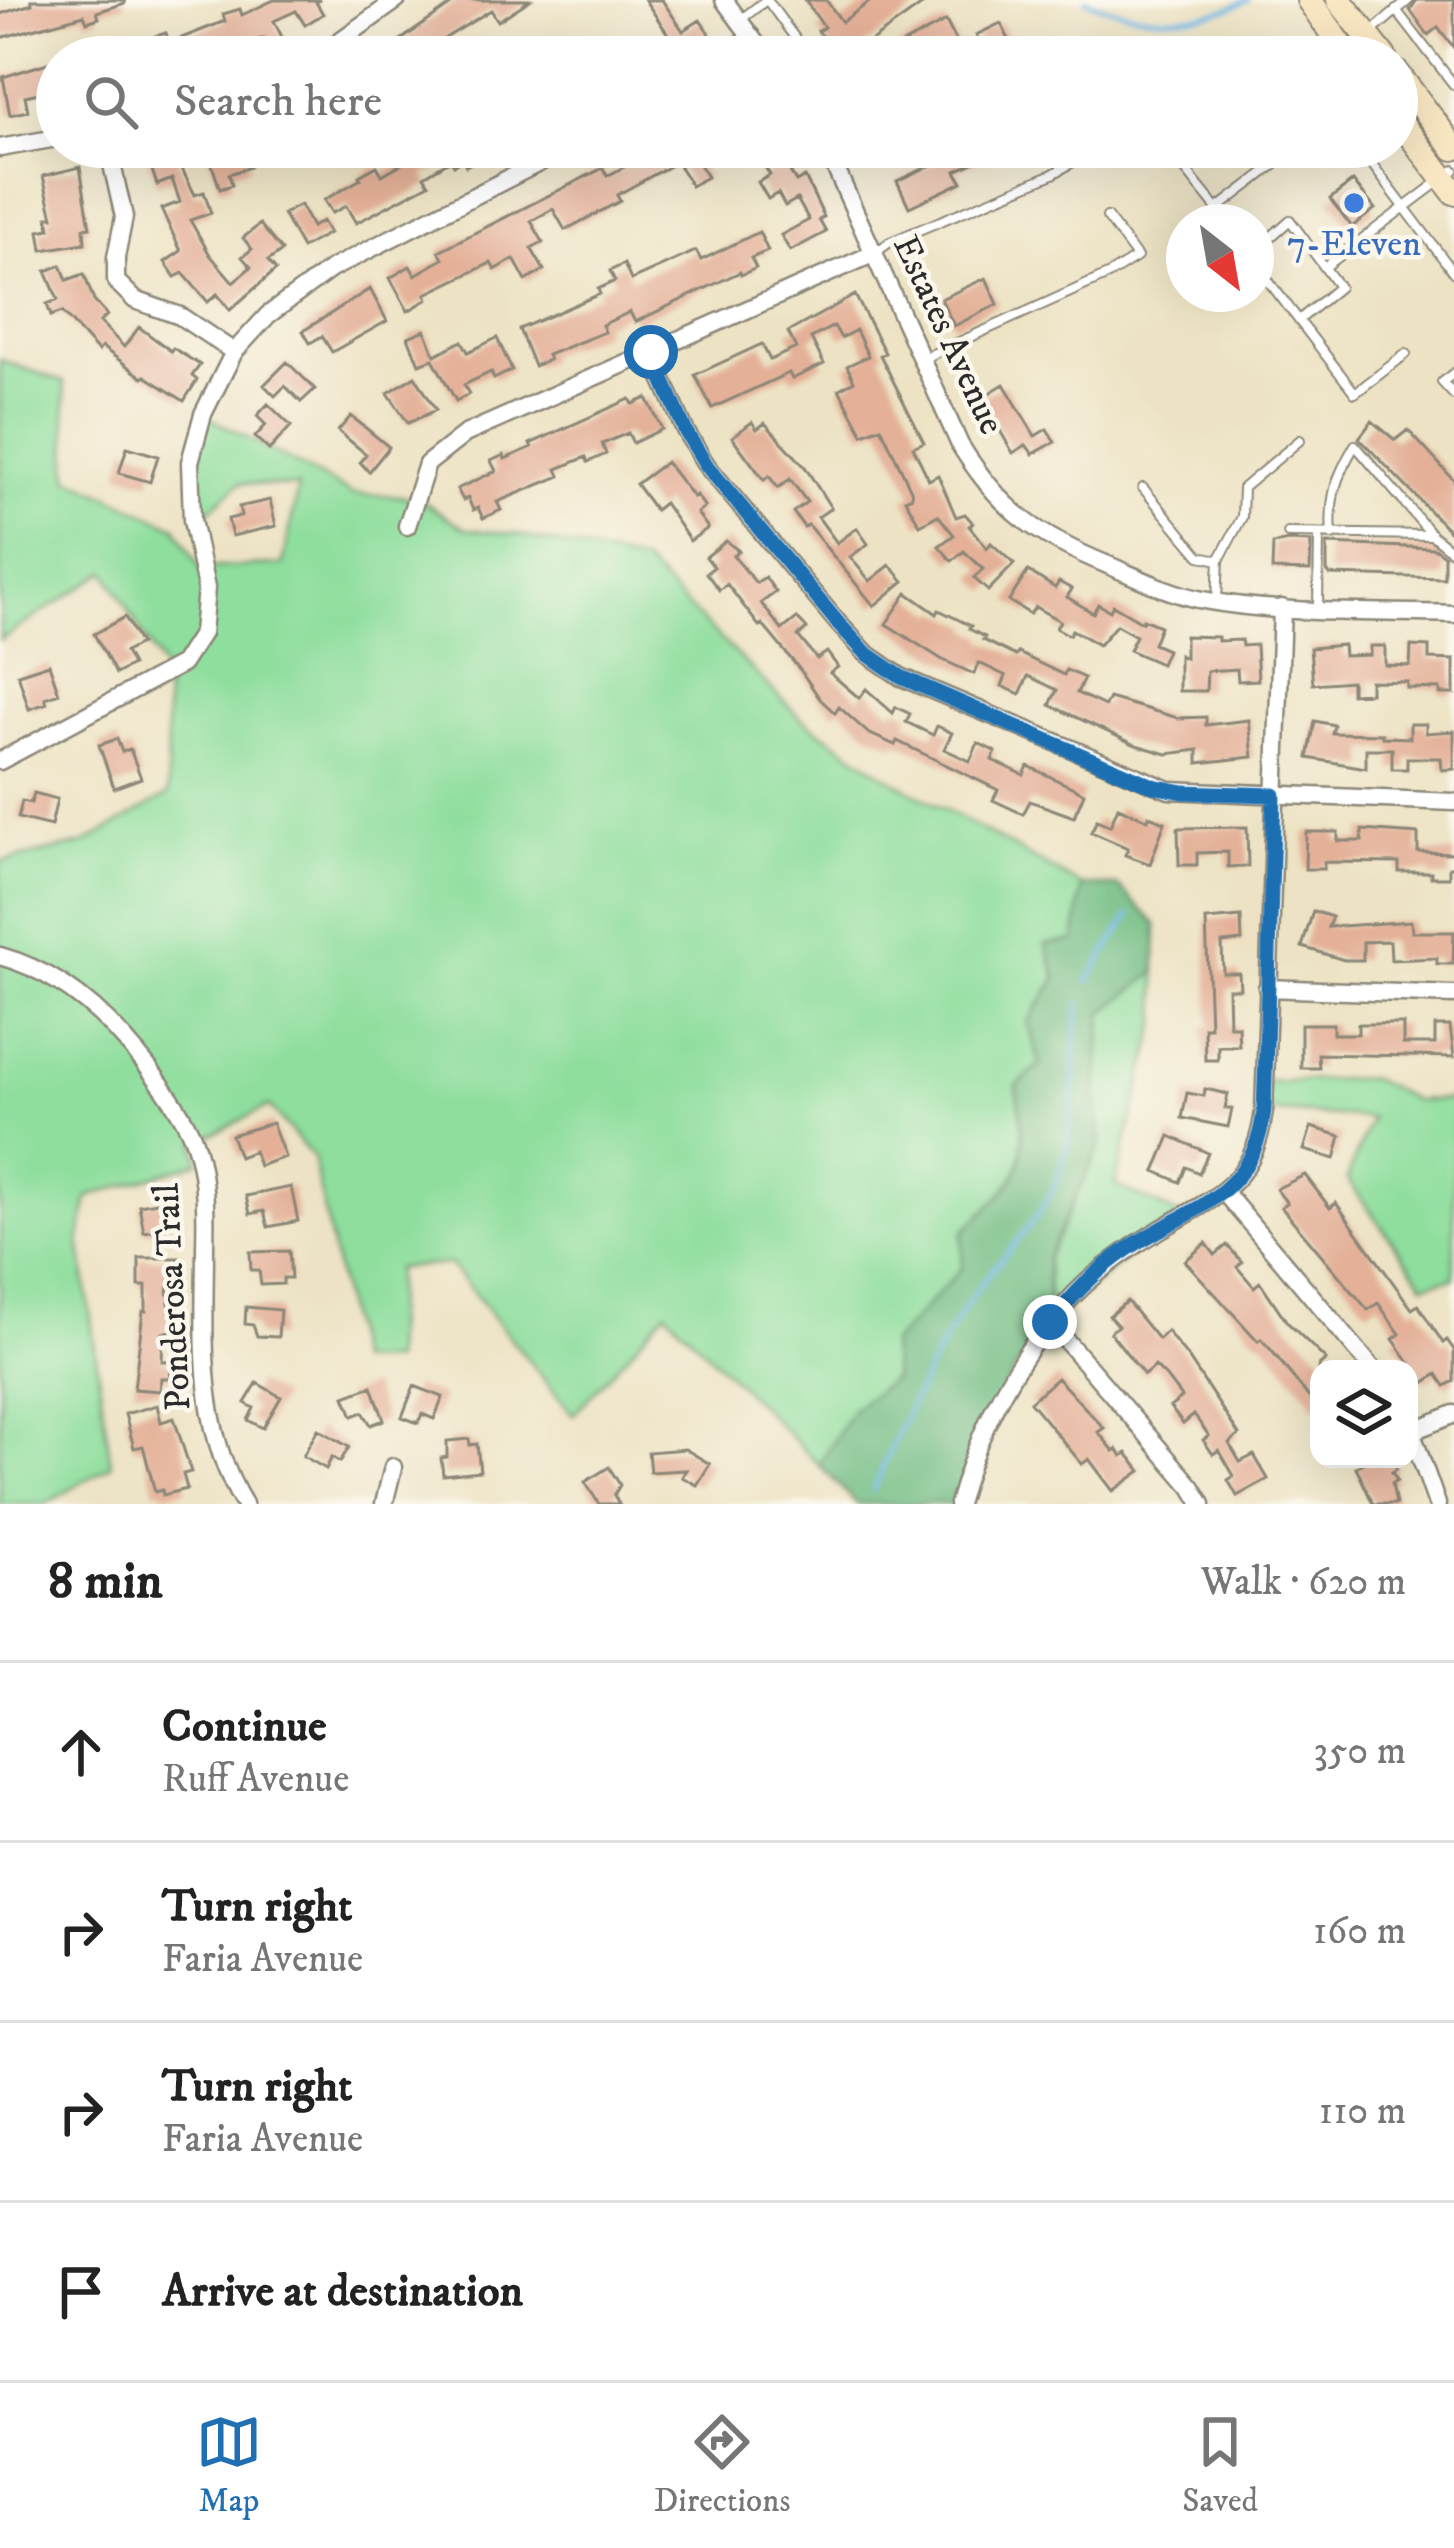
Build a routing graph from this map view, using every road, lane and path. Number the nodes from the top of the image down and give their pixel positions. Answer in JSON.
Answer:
{"nodes":[{"id":1,"x":397,"y":0,"type":"edge"},
{"id":2,"x":724,"y":0,"type":"edge"},
{"id":3,"x":767,"y":0,"type":"edge"},
{"id":4,"x":1310,"y":0,"type":"edge"},
{"id":5,"x":1340,"y":0,"type":"edge"},
{"id":6,"x":1408,"y":0,"type":"edge"},
{"id":7,"x":1396,"y":10,"type":"junction"},
{"id":8,"x":745,"y":28,"type":"junction"},
{"id":9,"x":1367,"y":35,"type":"joint"},
{"id":10,"x":346,"y":36,"type":"edge"},
{"id":11,"x":739,"y":36,"type":"edge"},
{"id":12,"x":751,"y":36,"type":"edge"},
{"id":13,"x":794,"y":36,"type":"edge"},
{"id":14,"x":1335,"y":36,"type":"edge"},
{"id":15,"x":1416,"y":36,"type":"edge"},
{"id":16,"x":1418,"y":38,"type":"edge"},
{"id":17,"x":1454,"y":85,"type":"edge"},
{"id":18,"x":1418,"y":101,"type":"edge"},
{"id":19,"x":36,"y":142,"type":"edge"},
{"id":20,"x":1418,"y":142,"type":"edge"},
{"id":21,"x":0,"y":148,"type":"edge"},
{"id":22,"x":1454,"y":148,"type":"edge"},
{"id":23,"x":113,"y":168,"type":"edge"},
{"id":24,"x":529,"y":168,"type":"edge"},
{"id":25,"x":840,"y":168,"type":"edge"},
{"id":26,"x":1063,"y":168,"type":"edge"},
{"id":27,"x":1184,"y":168,"type":"edge"},
{"id":28,"x":1270,"y":168,"type":"edge"},
{"id":29,"x":1375,"y":168,"type":"edge"},
{"id":30,"x":1450,"y":179,"type":"edge"},
{"id":31,"x":1404,"y":206,"type":"junction"},
{"id":32,"x":1107,"y":217,"type":"dead end"},
{"id":33,"x":1274,"y":234,"type":"edge"},
{"id":34,"x":874,"y":253,"type":"junction"},
{"id":35,"x":1325,"y":267,"type":"junction"},
{"id":36,"x":1454,"y":273,"type":"edge"},
{"id":37,"x":1274,"y":288,"type":"edge"},
{"id":38,"x":1299,"y":320,"type":"junction"},
{"id":39,"x":234,"y":352,"type":"junction"},
{"id":40,"x":651,"y":352,"type":"junction"},
{"id":41,"x":1406,"y":354,"type":"dead end"},
{"id":42,"x":922,"y":359,"type":"junction"},
{"id":43,"x":1454,"y":374,"type":"edge"},
{"id":44,"x":1454,"y":395,"type":"edge"},
{"id":45,"x":1300,"y":440,"type":"dead end"},
{"id":46,"x":1143,"y":488,"type":"dead end"},
{"id":47,"x":407,"y":526,"type":"dead end"},
{"id":48,"x":1288,"y":533,"type":"dead end"},
{"id":49,"x":1319,"y":534,"type":"junction"},
{"id":50,"x":1332,"y":535,"type":"junction"},
{"id":51,"x":1432,"y":535,"type":"junction"},
{"id":52,"x":1454,"y":553,"type":"edge"},
{"id":53,"x":1219,"y":560,"type":"junction"},
{"id":54,"x":1216,"y":602,"type":"junction"},
{"id":55,"x":1282,"y":608,"type":"junction"},
{"id":56,"x":1318,"y":609,"type":"junction"},
{"id":57,"x":1454,"y":614,"type":"edge"},
{"id":58,"x":0,"y":761,"type":"edge"},
{"id":59,"x":1274,"y":795,"type":"junction"},
{"id":60,"x":1454,"y":802,"type":"edge"},
{"id":61,"x":0,"y":956,"type":"edge"},
{"id":62,"x":1267,"y":988,"type":"junction"},
{"id":63,"x":1454,"y":994,"type":"edge"},
{"id":64,"x":1224,"y":1192,"type":"junction"},
{"id":65,"x":1050,"y":1322,"type":"junction"},
{"id":66,"x":1365,"y":1360,"type":"edge"},
{"id":67,"x":1454,"y":1414,"type":"edge"},
{"id":68,"x":1418,"y":1426,"type":"edge"},
{"id":69,"x":1418,"y":1448,"type":"edge"},
{"id":70,"x":393,"y":1467,"type":"dead end"},
{"id":71,"x":244,"y":1504,"type":"edge"},
{"id":72,"x":384,"y":1504,"type":"edge"},
{"id":73,"x":958,"y":1504,"type":"edge"},
{"id":74,"x":1202,"y":1504,"type":"edge"},
{"id":75,"x":1437,"y":1504,"type":"edge"}],
"edges":[{"from":1,"to":10,"type":"street"},
{"from":2,"to":8,"type":"street"},
{"from":3,"to":8,"type":"lane"},
{"from":3,"to":13,"type":"lane"},
{"from":4,"to":14,"type":"main road"},
{"from":5,"to":9,"type":"main road"},
{"from":6,"to":7,"type":"lane"},
{"from":7,"to":9,"type":"lane"},
{"from":7,"to":15,"type":"lane"},
{"from":8,"to":11,"type":"street"},
{"from":8,"to":12,"type":"street"},
{"from":16,"to":17,"type":"lane"},
{"from":18,"to":22,"type":"main road"},
{"from":19,"to":21,"type":"street"},
{"from":20,"to":30,"type":"main road"},
{"from":23,"to":39,"type":"street"},
{"from":24,"to":39,"type":"street"},
{"from":25,"to":34,"type":"street","name":"Estates Avenue"},
{"from":26,"to":34,"type":"lane"},
{"from":27,"to":28,"type":"lane"},
{"from":29,"to":31,"type":"lane"},
{"from":30,"to":31,"type":"lane"},
{"from":31,"to":35,"type":"lane"},
{"from":31,"to":36,"type":"lane"},
{"from":32,"to":42,"type":"lane"},
{"from":33,"to":35,"type":"lane"},
{"from":34,"to":40,"type":"street"},
{"from":34,"to":42,"type":"street","name":"Estates Avenue"},
{"from":35,"to":38,"type":"lane"},
{"from":37,"to":38,"type":"lane"},
{"from":38,"to":41,"type":"lane"},
{"from":39,"to":58,"type":"street"},
{"from":40,"to":47,"type":"street"},
{"from":40,"to":59,"type":"street"},
{"from":42,"to":54,"type":"street","name":"Estates Avenue"},
{"from":43,"to":44,"type":"lane"},
{"from":45,"to":53,"type":"lane"},
{"from":46,"to":53,"type":"lane"},
{"from":48,"to":49,"type":"lane"},
{"from":49,"to":50,"type":"lane"},
{"from":49,"to":56,"type":"lane"},
{"from":50,"to":51,"type":"lane"},
{"from":50,"to":51,"type":"lane"},
{"from":51,"to":52,"type":"lane"},
{"from":53,"to":54,"type":"lane"},
{"from":54,"to":55,"type":"street","name":"Estates Avenue"},
{"from":55,"to":56,"type":"street","name":"Estates Avenue"},
{"from":55,"to":59,"type":"street"},
{"from":56,"to":57,"type":"street","name":"Estates Avenue"},
{"from":59,"to":60,"type":"street"},
{"from":59,"to":62,"type":"street"},
{"from":61,"to":71,"type":"street","name":"Ponderosa Trail"},
{"from":62,"to":63,"type":"street"},
{"from":62,"to":64,"type":"street"},
{"from":64,"to":65,"type":"street"},
{"from":64,"to":66,"type":"street"},
{"from":65,"to":73,"type":"street"},
{"from":65,"to":74,"type":"street"},
{"from":67,"to":68,"type":"street"},
{"from":69,"to":75,"type":"street"},
{"from":70,"to":72,"type":"street"}]}
